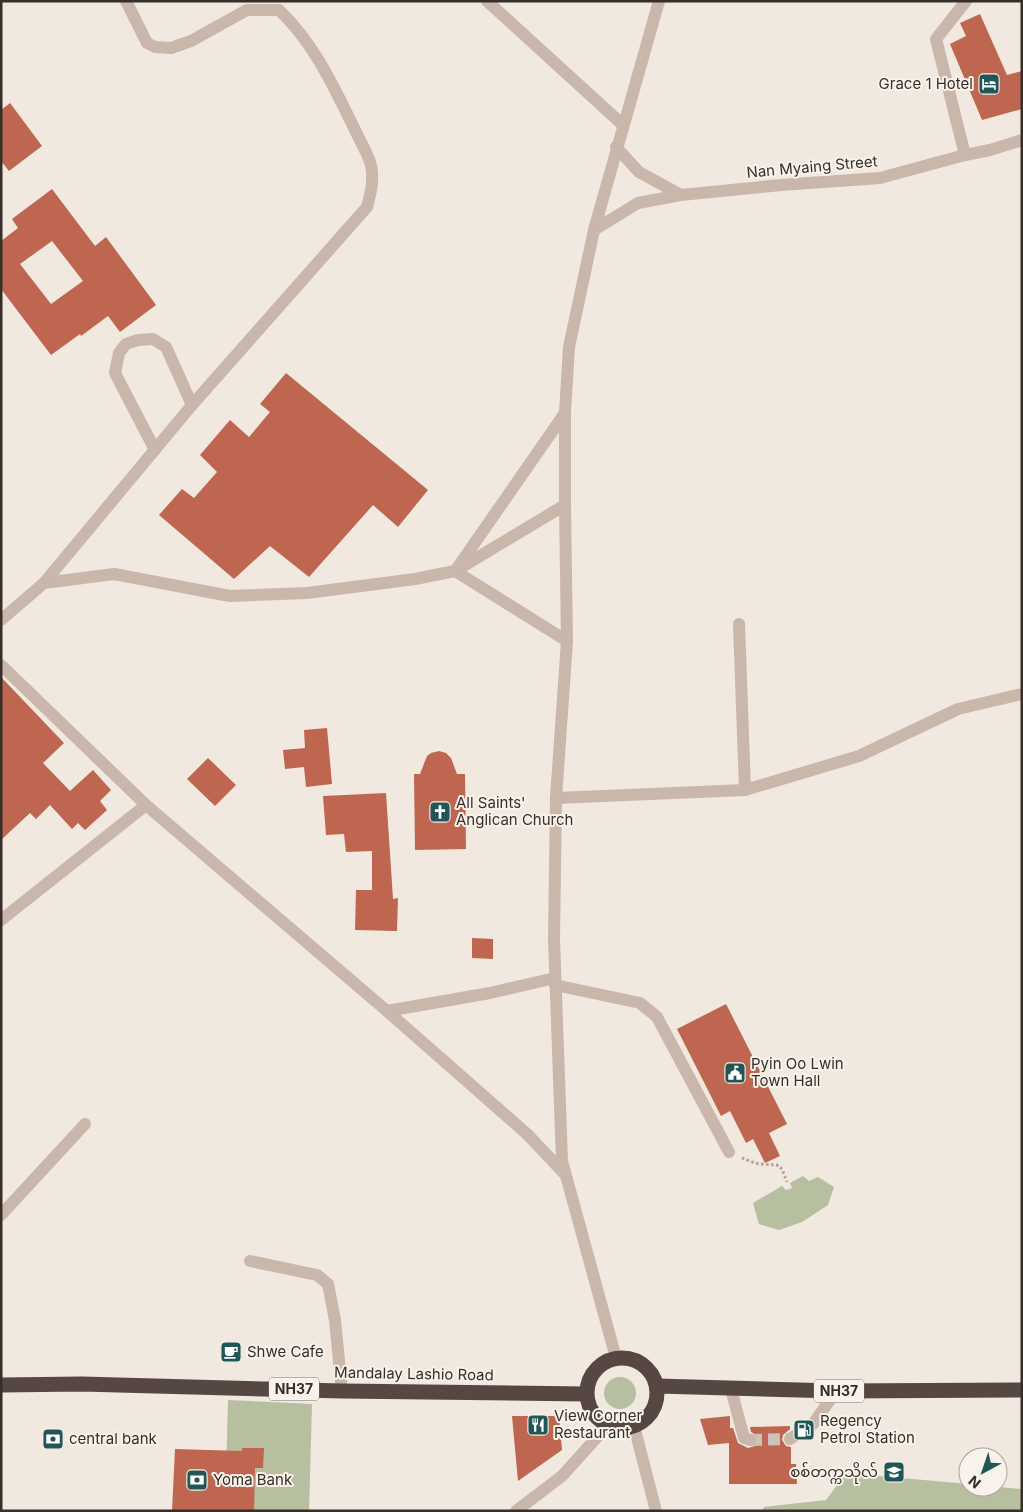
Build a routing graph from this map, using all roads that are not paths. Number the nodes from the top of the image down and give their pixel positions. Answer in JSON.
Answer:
{"nodes":[{"id":1,"x":126,"y":1,"type":"edge"},
{"id":2,"x":487,"y":1,"type":"edge"},
{"id":3,"x":658,"y":1,"type":"edge"},
{"id":4,"x":966,"y":1,"type":"edge"},
{"id":5,"x":623,"y":125,"type":"junction"},
{"id":6,"x":1022,"y":140,"type":"edge"},
{"id":7,"x":616,"y":147,"type":"junction"},
{"id":8,"x":965,"y":155,"type":"junction"},
{"id":9,"x":681,"y":194,"type":"junction"},
{"id":10,"x":594,"y":230,"type":"junction"},
{"id":11,"x":192,"y":405,"type":"junction"},
{"id":12,"x":565,"y":413,"type":"junction"},
{"id":13,"x":155,"y":450,"type":"junction"},
{"id":14,"x":565,"y":505,"type":"junction"},
{"id":15,"x":455,"y":571,"type":"junction"},
{"id":16,"x":44,"y":583,"type":"junction"},
{"id":17,"x":1,"y":620,"type":"edge"},
{"id":18,"x":739,"y":624,"type":"dead end"},
{"id":19,"x":567,"y":641,"type":"junction"},
{"id":20,"x":1,"y":665,"type":"edge"},
{"id":21,"x":1022,"y":694,"type":"edge"},
{"id":22,"x":745,"y":790,"type":"junction"},
{"id":23,"x":556,"y":798,"type":"junction"},
{"id":24,"x":146,"y":805,"type":"junction"},
{"id":25,"x":1,"y":920,"type":"edge"},
{"id":26,"x":555,"y":981,"type":"junction"},
{"id":27,"x":387,"y":1011,"type":"junction"},
{"id":28,"x":85,"y":1124,"type":"dead end"},
{"id":29,"x":729,"y":1152,"type":"road end"},
{"id":30,"x":564,"y":1173,"type":"junction"},
{"id":31,"x":1,"y":1215,"type":"edge"},
{"id":32,"x":250,"y":1261,"type":"dead end"},
{"id":33,"x":616,"y":1358,"type":"junction"},
{"id":34,"x":1,"y":1385,"type":"edge"},
{"id":35,"x":657,"y":1386,"type":"junction"},
{"id":36,"x":731,"y":1388,"type":"junction"},
{"id":37,"x":1022,"y":1390,"type":"edge"},
{"id":38,"x":342,"y":1391,"type":"junction"},
{"id":39,"x":836,"y":1391,"type":"junction"},
{"id":40,"x":586,"y":1394,"type":"junction"},
{"id":41,"x":608,"y":1425,"type":"junction"},
{"id":42,"x":634,"y":1426,"type":"junction"},
{"id":43,"x":790,"y":1439,"type":"tunnel mouth"},
{"id":44,"x":750,"y":1440,"type":"dead end"},
{"id":45,"x":516,"y":1511,"type":"edge"},
{"id":46,"x":656,"y":1511,"type":"edge"}],
"edges":[{"from":1,"to":11,"type":"street"},
{"from":2,"to":5,"type":"street"},
{"from":3,"to":5,"type":"street"},
{"from":4,"to":8,"type":"street"},
{"from":5,"to":7,"type":"street"},
{"from":6,"to":8,"type":"street","name":"Nan Myaing Street"},
{"from":7,"to":9,"type":"street"},
{"from":7,"to":10,"type":"street"},
{"from":8,"to":9,"type":"street","name":"Nan Myaing Street"},
{"from":9,"to":10,"type":"street","name":"Nan Myaing Street"},
{"from":10,"to":12,"type":"street"},
{"from":11,"to":13,"type":"street"},
{"from":11,"to":13,"type":"street"},
{"from":12,"to":14,"type":"street"},
{"from":12,"to":15,"type":"street"},
{"from":13,"to":16,"type":"street"},
{"from":14,"to":15,"type":"street"},
{"from":14,"to":19,"type":"street"},
{"from":15,"to":16,"type":"street"},
{"from":15,"to":19,"type":"street"},
{"from":16,"to":17,"type":"street"},
{"from":18,"to":22,"type":"street"},
{"from":19,"to":23,"type":"street"},
{"from":20,"to":24,"type":"street"},
{"from":21,"to":22,"type":"street"},
{"from":22,"to":23,"type":"street"},
{"from":23,"to":26,"type":"street"},
{"from":24,"to":25,"type":"street"},
{"from":24,"to":27,"type":"street"},
{"from":26,"to":27,"type":"street"},
{"from":26,"to":29,"type":"street"},
{"from":26,"to":30,"type":"street"},
{"from":27,"to":30,"type":"street"},
{"from":28,"to":31,"type":"street"},
{"from":30,"to":33,"type":"street"},
{"from":32,"to":38,"type":"street"},
{"from":33,"to":35,"type":"highway"},
{"from":33,"to":40,"type":"highway"},
{"from":34,"to":38,"type":"highway","name":"Mandalay Lashio Road","number":"NH37"},
{"from":35,"to":36,"type":"highway","number":"NH37"},
{"from":35,"to":42,"type":"highway"},
{"from":36,"to":39,"type":"highway","number":"NH37"},
{"from":36,"to":44,"type":"street"},
{"from":37,"to":39,"type":"highway","number":"NH37"},
{"from":38,"to":40,"type":"highway","name":"Mandalay Lashio Road","number":"NH37"},
{"from":39,"to":43,"type":"street"},
{"from":40,"to":41,"type":"highway"},
{"from":41,"to":42,"type":"highway"},
{"from":41,"to":45,"type":"street"},
{"from":42,"to":46,"type":"street"}]}
